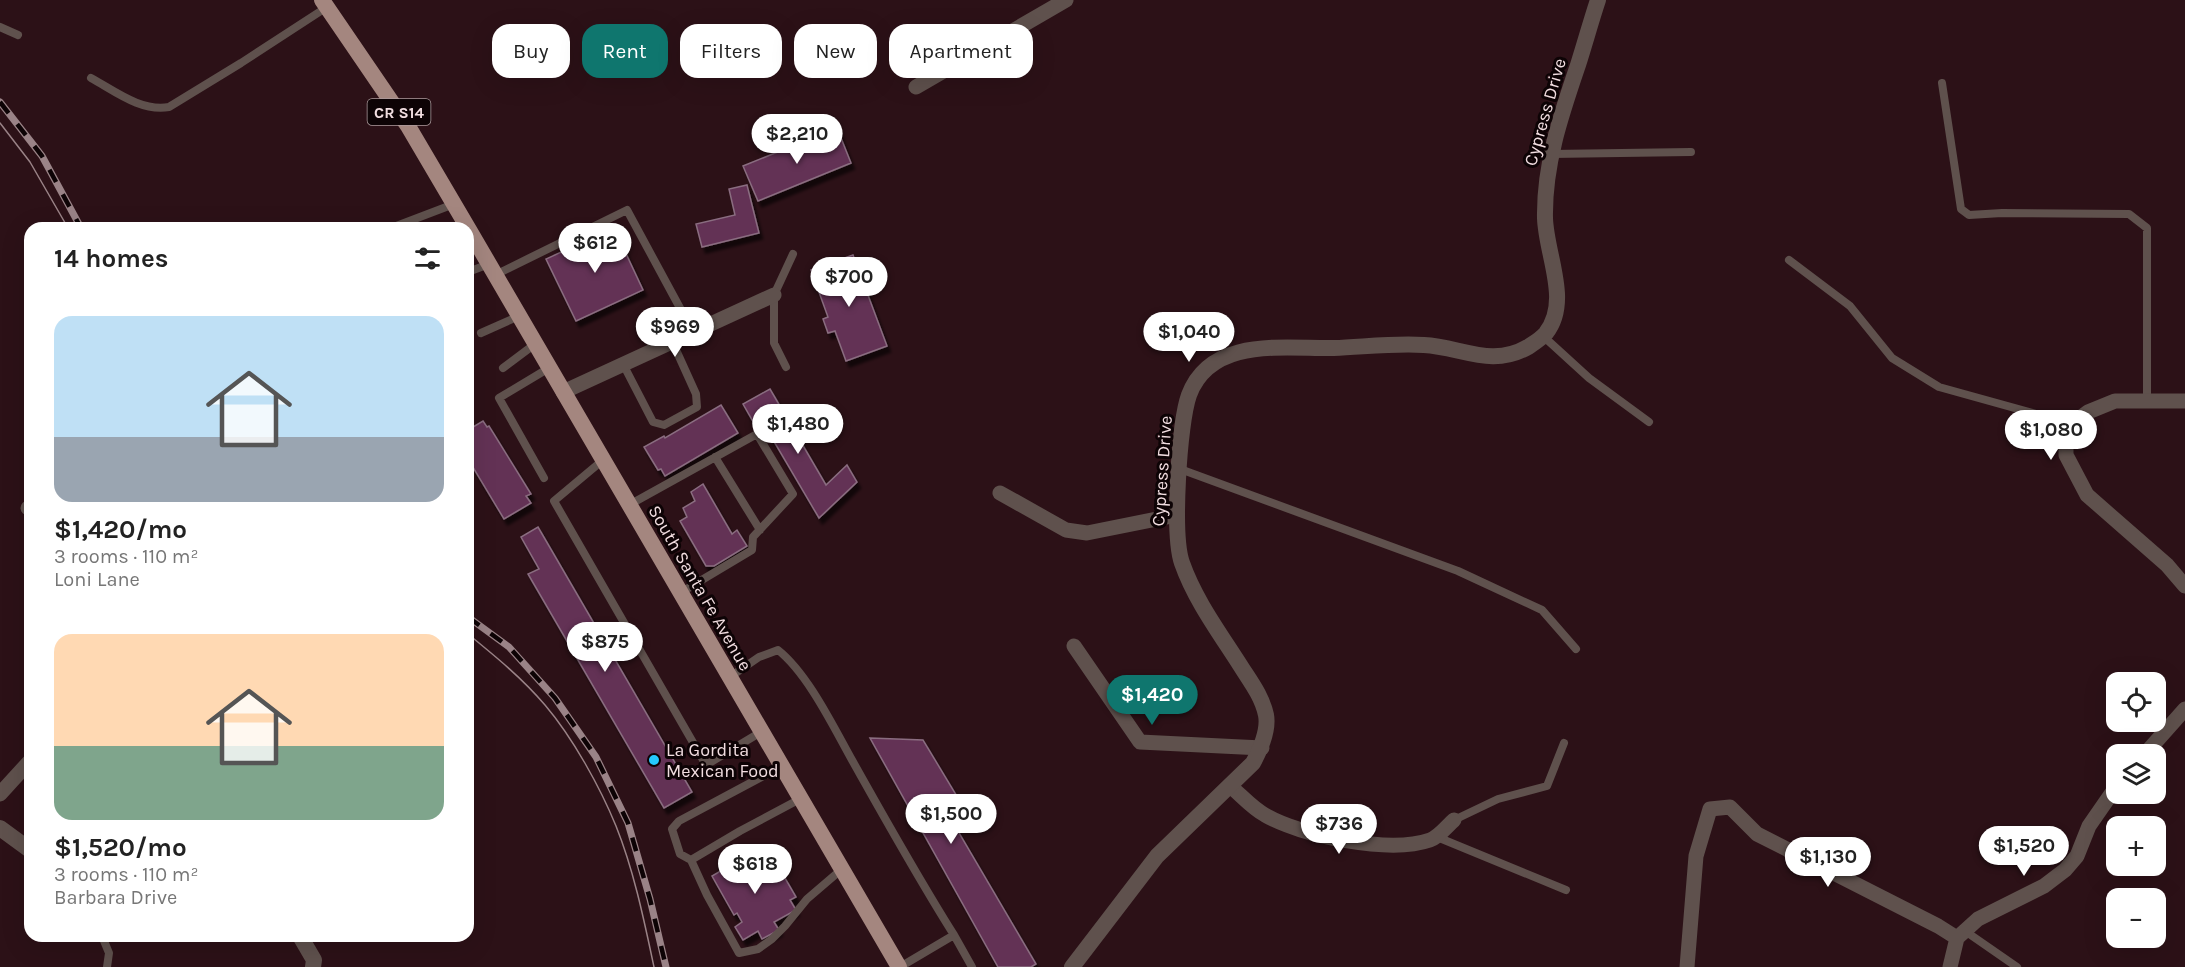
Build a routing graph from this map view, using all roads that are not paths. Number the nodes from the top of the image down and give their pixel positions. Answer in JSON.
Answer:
{"nodes":[{"id":1,"x":1066,"y":0,"type":"edge"},
{"id":2,"x":1598,"y":0,"type":"edge"},
{"id":3,"x":324,"y":4,"type":"edge"},
{"id":4,"x":0,"y":27,"type":"edge"},
{"id":5,"x":18,"y":35,"type":"dead end"},
{"id":6,"x":91,"y":78,"type":"dead end"},
{"id":7,"x":1942,"y":83,"type":"dead end"},
{"id":8,"x":916,"y":87,"type":"dead end"},
{"id":9,"x":1690,"y":152,"type":"dead end"},
{"id":10,"x":1551,"y":154,"type":"junction"},
{"id":11,"x":454,"y":204,"type":"junction"},
{"id":12,"x":407,"y":222,"type":"edge"},
{"id":13,"x":464,"y":222,"type":"edge"},
{"id":14,"x":474,"y":238,"type":"edge"},
{"id":15,"x":793,"y":254,"type":"dead end"},
{"id":16,"x":1789,"y":260,"type":"dead end"},
{"id":17,"x":492,"y":269,"type":"junction"},
{"id":18,"x":474,"y":271,"type":"edge"},
{"id":19,"x":774,"y":295,"type":"junction"},
{"id":20,"x":519,"y":316,"type":"junction"},
{"id":21,"x":693,"y":332,"type":"junction"},
{"id":22,"x":481,"y":333,"type":"dead end"},
{"id":23,"x":1543,"y":336,"type":"junction"},
{"id":24,"x":672,"y":341,"type":"junction"},
{"id":25,"x":535,"y":344,"type":"junction"},
{"id":26,"x":623,"y":364,"type":"junction"},
{"id":27,"x":786,"y":367,"type":"dead end"},
{"id":28,"x":503,"y":368,"type":"dead end"},
{"id":29,"x":549,"y":368,"type":"junction"},
{"id":30,"x":563,"y":392,"type":"junction"},
{"id":31,"x":2147,"y":401,"type":"junction"},
{"id":32,"x":2185,"y":401,"type":"edge"},
{"id":33,"x":1649,"y":422,"type":"dead end"},
{"id":34,"x":2072,"y":424,"type":"junction"},
{"id":35,"x":715,"y":457,"type":"junction"},
{"id":36,"x":603,"y":460,"type":"junction"},
{"id":37,"x":1180,"y":469,"type":"junction"},
{"id":38,"x":544,"y":478,"type":"dead end"},
{"id":39,"x":1000,"y":493,"type":"dead end"},
{"id":40,"x":629,"y":505,"type":"junction"},
{"id":41,"x":1177,"y":515,"type":"junction"},
{"id":42,"x":760,"y":530,"type":"junction"},
{"id":43,"x":2185,"y":586,"type":"edge"},
{"id":44,"x":680,"y":592,"type":"junction"},
{"id":45,"x":1074,"y":646,"type":"dead end"},
{"id":46,"x":1576,"y":649,"type":"dead end"},
{"id":47,"x":730,"y":677,"type":"junction"},
{"id":48,"x":2185,"y":709,"type":"edge"},
{"id":49,"x":761,"y":732,"type":"junction"},
{"id":50,"x":1564,"y":743,"type":"dead end"},
{"id":51,"x":2154,"y":744,"type":"edge"},
{"id":52,"x":1262,"y":747,"type":"junction"},
{"id":53,"x":782,"y":766,"type":"junction"},
{"id":54,"x":24,"y":767,"type":"edge"},
{"id":55,"x":1230,"y":786,"type":"junction"},
{"id":56,"x":0,"y":794,"type":"edge"},
{"id":57,"x":800,"y":799,"type":"junction"},
{"id":58,"x":2106,"y":802,"type":"edge"},
{"id":59,"x":1454,"y":820,"type":"joint"},
{"id":60,"x":0,"y":828,"type":"edge"},
{"id":61,"x":1436,"y":837,"type":"junction"},
{"id":62,"x":24,"y":845,"type":"edge"},
{"id":63,"x":691,"y":860,"type":"junction"},
{"id":64,"x":842,"y":869,"type":"junction"},
{"id":65,"x":1566,"y":890,"type":"dead end"},
{"id":66,"x":954,"y":935,"type":"junction"},
{"id":67,"x":1961,"y":935,"type":"junction"},
{"id":68,"x":104,"y":942,"type":"edge"},
{"id":69,"x":304,"y":942,"type":"edge"},
{"id":70,"x":107,"y":967,"type":"edge"},
{"id":71,"x":313,"y":967,"type":"edge"},
{"id":72,"x":899,"y":967,"type":"edge"},
{"id":73,"x":972,"y":967,"type":"edge"},
{"id":74,"x":1072,"y":967,"type":"edge"},
{"id":75,"x":1687,"y":967,"type":"edge"},
{"id":76,"x":1950,"y":967,"type":"edge"},
{"id":77,"x":2017,"y":967,"type":"edge"}],
"edges":[{"from":1,"to":8,"type":"street"},
{"from":2,"to":10,"type":"street","name":"Cypress Drive"},
{"from":3,"to":6,"type":"lane"},
{"from":3,"to":11,"type":"main road","name":"South Santa Fe Avenue","number":"CR S14"},
{"from":4,"to":5,"type":"lane"},
{"from":7,"to":31,"type":"lane"},
{"from":9,"to":10,"type":"lane"},
{"from":10,"to":23,"type":"street","name":"Cypress Drive"},
{"from":11,"to":12,"type":"lane"},
{"from":11,"to":13,"type":"main road","name":"South Santa Fe Avenue","number":"CR S14"},
{"from":14,"to":17,"type":"main road","name":"South Santa Fe Avenue","number":"CR S14"},
{"from":15,"to":19,"type":"lane"},
{"from":16,"to":34,"type":"lane"},
{"from":17,"to":18,"type":"lane"},
{"from":17,"to":20,"type":"main road","name":"South Santa Fe Avenue","number":"CR S14"},
{"from":17,"to":21,"type":"lane"},
{"from":19,"to":21,"type":"street"},
{"from":19,"to":27,"type":"lane"},
{"from":20,"to":22,"type":"lane"},
{"from":20,"to":25,"type":"main road","name":"South Santa Fe Avenue","number":"CR S14"},
{"from":21,"to":24,"type":"street"},
{"from":23,"to":33,"type":"lane"},
{"from":23,"to":37,"type":"street","name":"Cypress Drive"},
{"from":24,"to":26,"type":"street"},
{"from":24,"to":26,"type":"lane"},
{"from":25,"to":28,"type":"lane"},
{"from":25,"to":29,"type":"main road","name":"South Santa Fe Avenue","number":"CR S14"},
{"from":26,"to":30,"type":"street"},
{"from":29,"to":30,"type":"main road","name":"South Santa Fe Avenue","number":"CR S14"},
{"from":29,"to":38,"type":"lane"},
{"from":30,"to":36,"type":"main road","name":"South Santa Fe Avenue","number":"CR S14"},
{"from":31,"to":32,"type":"street"},
{"from":31,"to":34,"type":"street"},
{"from":34,"to":43,"type":"street"},
{"from":35,"to":40,"type":"lane"},
{"from":35,"to":42,"type":"lane"},
{"from":35,"to":42,"type":"lane"},
{"from":36,"to":40,"type":"main road","name":"South Santa Fe Avenue","number":"CR S14"},
{"from":36,"to":49,"type":"lane"},
{"from":37,"to":41,"type":"street","name":"Cypress Drive"},
{"from":37,"to":46,"type":"lane"},
{"from":39,"to":41,"type":"street"},
{"from":40,"to":44,"type":"main road","name":"South Santa Fe Avenue","number":"CR S14"},
{"from":41,"to":52,"type":"street","name":"Cypress Drive"},
{"from":42,"to":44,"type":"lane"},
{"from":44,"to":47,"type":"main road","name":"South Santa Fe Avenue","number":"CR S14"},
{"from":45,"to":52,"type":"street"},
{"from":47,"to":49,"type":"main road","name":"South Santa Fe Avenue","number":"CR S14"},
{"from":47,"to":66,"type":"lane"},
{"from":48,"to":51,"type":"street"},
{"from":49,"to":53,"type":"main road","name":"South Santa Fe Avenue","number":"CR S14"},
{"from":50,"to":59,"type":"lane"},
{"from":52,"to":55,"type":"street","name":"Cypress Drive"},
{"from":53,"to":57,"type":"main road","name":"South Santa Fe Avenue","number":"CR S14"},
{"from":53,"to":63,"type":"lane"},
{"from":54,"to":56,"type":"street"},
{"from":55,"to":61,"type":"street"},
{"from":55,"to":74,"type":"street","name":"Cypress Drive"},
{"from":57,"to":63,"type":"lane"},
{"from":57,"to":64,"type":"main road","name":"South Santa Fe Avenue","number":"CR S14"},
{"from":58,"to":67,"type":"street"},
{"from":59,"to":61,"type":"street"},
{"from":60,"to":62,"type":"street"},
{"from":61,"to":65,"type":"lane"},
{"from":63,"to":64,"type":"lane"},
{"from":64,"to":72,"type":"main road","name":"South Santa Fe Avenue","number":"CR S14"},
{"from":66,"to":72,"type":"lane"},
{"from":66,"to":73,"type":"lane"},
{"from":67,"to":75,"type":"street"},
{"from":67,"to":76,"type":"street"},
{"from":67,"to":77,"type":"lane"},
{"from":68,"to":70,"type":"lane"},
{"from":69,"to":71,"type":"street"}]}
